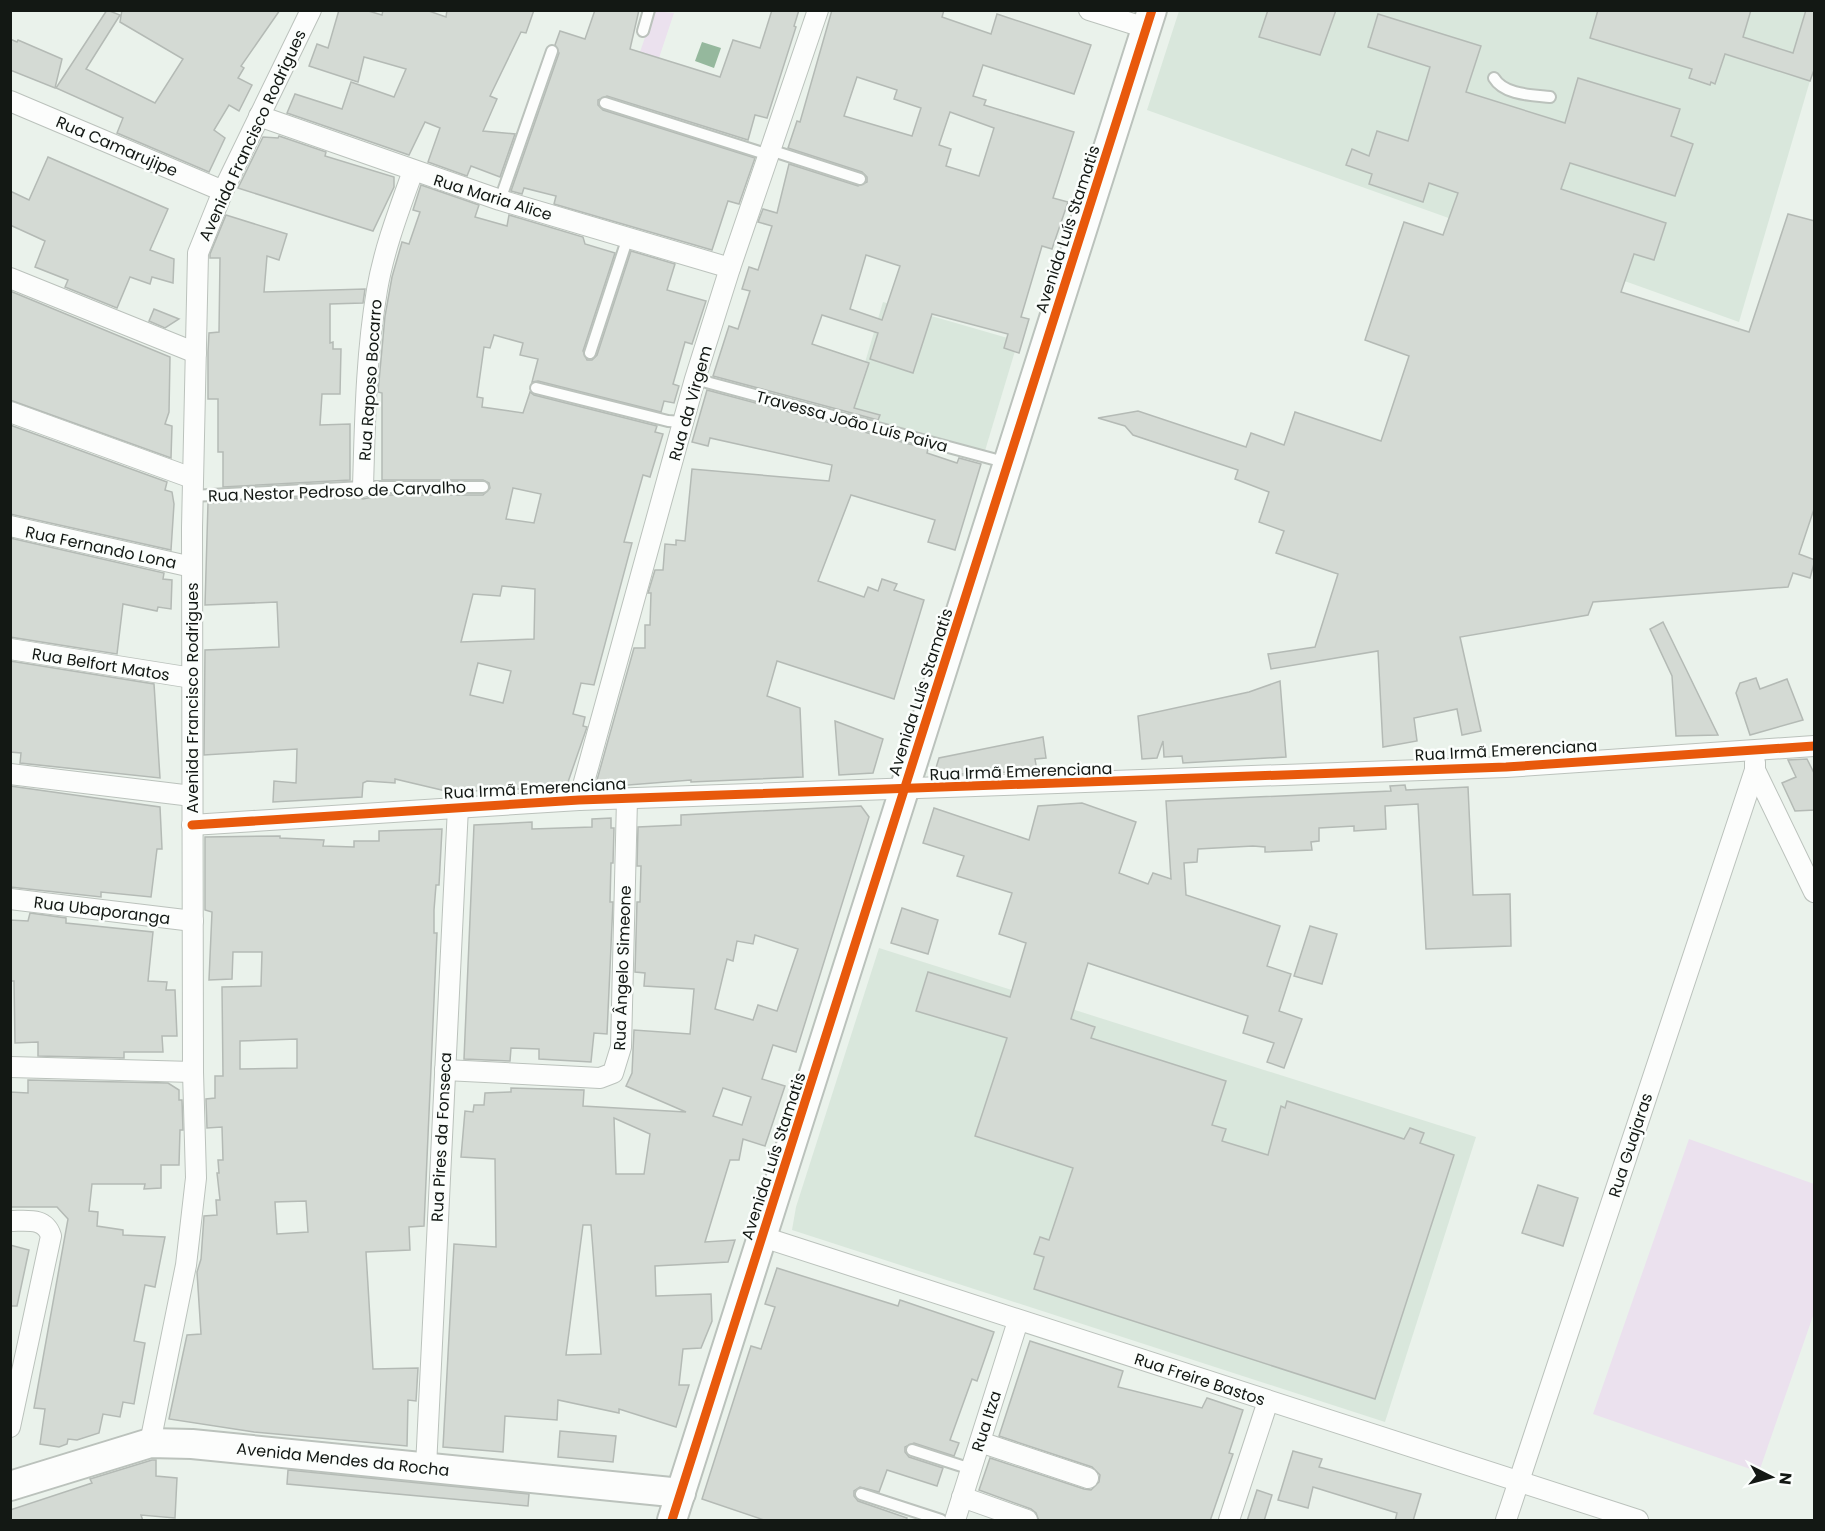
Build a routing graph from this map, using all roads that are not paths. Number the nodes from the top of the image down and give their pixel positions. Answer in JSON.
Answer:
{"nodes":[{"id":1,"x":311,"y":10,"type":"edge"},
{"id":2,"x":649,"y":10,"type":"edge"},
{"id":3,"x":818,"y":10,"type":"edge"},
{"id":4,"x":1089,"y":10,"type":"edge"},
{"id":5,"x":1149,"y":20,"type":"edge"},
{"id":6,"x":643,"y":31,"type":"dead end"},
{"id":7,"x":552,"y":51,"type":"dead end"},
{"id":8,"x":1494,"y":78,"type":"dead end"},
{"id":9,"x":1550,"y":96,"type":"dead end"},
{"id":10,"x":10,"y":101,"type":"edge"},
{"id":11,"x":605,"y":103,"type":"dead end"},
{"id":12,"x":260,"y":116,"type":"junction"},
{"id":13,"x":770,"y":152,"type":"junction"},
{"id":14,"x":413,"y":171,"type":"junction"},
{"id":15,"x":860,"y":179,"type":"dead end"},
{"id":16,"x":223,"y":191,"type":"junction"},
{"id":17,"x":500,"y":200,"type":"junction"},
{"id":18,"x":628,"y":237,"type":"junction"},
{"id":19,"x":730,"y":268,"type":"junction"},
{"id":20,"x":10,"y":278,"type":"edge"},
{"id":21,"x":196,"y":353,"type":"junction"},
{"id":22,"x":590,"y":353,"type":"dead end"},
{"id":23,"x":695,"y":379,"type":"junction"},
{"id":24,"x":536,"y":388,"type":"dead end"},
{"id":25,"x":10,"y":412,"type":"edge"},
{"id":26,"x":683,"y":422,"type":"junction"},
{"id":27,"x":1008,"y":463,"type":"junction"},
{"id":28,"x":192,"y":487,"type":"junction"},
{"id":29,"x":363,"y":487,"type":"junction"},
{"id":30,"x":483,"y":487,"type":"dead end"},
{"id":31,"x":10,"y":526,"type":"edge"},
{"id":32,"x":192,"y":567,"type":"junction"},
{"id":33,"x":10,"y":649,"type":"edge"},
{"id":34,"x":192,"y":678,"type":"junction"},
{"id":35,"x":1815,"y":746,"type":"edge"},
{"id":36,"x":1755,"y":760,"type":"junction"},
{"id":37,"x":10,"y":774,"type":"edge"},
{"id":38,"x":904,"y":790,"type":"junction"},
{"id":39,"x":192,"y":796,"type":"junction"},
{"id":40,"x":627,"y":799,"type":"junction"},
{"id":41,"x":579,"y":800,"type":"junction"},
{"id":42,"x":458,"y":807,"type":"junction"},
{"id":43,"x":192,"y":825,"type":"junction"},
{"id":44,"x":1815,"y":892,"type":"edge"},
{"id":45,"x":10,"y":899,"type":"edge"},
{"id":46,"x":192,"y":921,"type":"junction"},
{"id":47,"x":10,"y":1067,"type":"edge"},
{"id":48,"x":445,"y":1070,"type":"junction"},
{"id":49,"x":193,"y":1072,"type":"junction"},
{"id":50,"x":10,"y":1221,"type":"edge"},
{"id":51,"x":762,"y":1237,"type":"junction"},
{"id":52,"x":1018,"y":1321,"type":"junction"},
{"id":53,"x":16,"y":1370,"type":"edge"},
{"id":54,"x":1268,"y":1401,"type":"junction"},
{"id":55,"x":10,"y":1427,"type":"edge"},
{"id":56,"x":980,"y":1442,"type":"junction"},
{"id":57,"x":150,"y":1443,"type":"junction"},
{"id":58,"x":912,"y":1449,"type":"dead end"},
{"id":59,"x":426,"y":1467,"type":"junction"},
{"id":60,"x":971,"y":1468,"type":"junction"},
{"id":61,"x":1088,"y":1478,"type":"dead end"},
{"id":62,"x":1518,"y":1482,"type":"junction"},
{"id":63,"x":10,"y":1486,"type":"edge"},
{"id":64,"x":681,"y":1493,"type":"junction"},
{"id":65,"x":861,"y":1494,"type":"dead end"},
{"id":66,"x":962,"y":1497,"type":"junction"},
{"id":67,"x":672,"y":1521,"type":"edge"},
{"id":68,"x":941,"y":1521,"type":"edge"},
{"id":69,"x":955,"y":1521,"type":"edge"},
{"id":70,"x":1027,"y":1521,"type":"edge"},
{"id":71,"x":1229,"y":1521,"type":"edge"},
{"id":72,"x":1506,"y":1521,"type":"edge"},
{"id":73,"x":1638,"y":1521,"type":"edge"}],
"edges":[{"from":1,"to":12,"type":"street","name":"Avenida Francisco Rodrigues"},
{"from":2,"to":6,"type":"lane"},
{"from":3,"to":13,"type":"street","name":"Rua da Virgem"},
{"from":4,"to":5,"type":"street"},
{"from":5,"to":27,"type":"main road","name":"Avenida Luís Stamatis"},
{"from":7,"to":17,"type":"lane"},
{"from":8,"to":9,"type":"lane"},
{"from":10,"to":16,"type":"street","name":"Rua Camarujipe"},
{"from":11,"to":13,"type":"lane"},
{"from":12,"to":14,"type":"street","name":"Rua Maria Alice"},
{"from":12,"to":16,"type":"street","name":"Avenida Francisco Rodrigues"},
{"from":13,"to":15,"type":"lane"},
{"from":13,"to":19,"type":"street","name":"Rua da Virgem"},
{"from":14,"to":17,"type":"street","name":"Rua Maria Alice"},
{"from":14,"to":29,"type":"street","name":"Rua Raposo Bocarro"},
{"from":16,"to":21,"type":"street","name":"Avenida Francisco Rodrigues"},
{"from":17,"to":18,"type":"street","name":"Rua Maria Alice"},
{"from":18,"to":19,"type":"street","name":"Rua Maria Alice"},
{"from":18,"to":22,"type":"lane"},
{"from":19,"to":23,"type":"street","name":"Rua da Virgem"},
{"from":20,"to":21,"type":"street"},
{"from":21,"to":28,"type":"street","name":"Avenida Francisco Rodrigues"},
{"from":23,"to":26,"type":"street","name":"Rua da Virgem"},
{"from":23,"to":27,"type":"lane","name":"Travessa João Luís Paiva"},
{"from":24,"to":26,"type":"lane"},
{"from":25,"to":28,"type":"street"},
{"from":26,"to":41,"type":"street","name":"Rua da Virgem"},
{"from":27,"to":38,"type":"main road","name":"Avenida Luís Stamatis"},
{"from":28,"to":29,"type":"lane","name":"Rua Nestor Pedroso de Carvalho"},
{"from":28,"to":32,"type":"street","name":"Avenida Francisco Rodrigues"},
{"from":29,"to":30,"type":"lane","name":"Rua Nestor Pedroso de Carvalho"},
{"from":31,"to":32,"type":"street","name":"Rua Fernando Lona"},
{"from":32,"to":34,"type":"street","name":"Avenida Francisco Rodrigues"},
{"from":33,"to":34,"type":"street","name":"Rua Belfort Matos"},
{"from":34,"to":39,"type":"street","name":"Avenida Francisco Rodrigues"},
{"from":35,"to":36,"type":"street","name":"Rua Irmã Emerenciana"},
{"from":36,"to":38,"type":"street","name":"Rua Irmã Emerenciana"},
{"from":36,"to":44,"type":"street"},
{"from":36,"to":62,"type":"street","name":"Rua Guajaras"},
{"from":37,"to":39,"type":"street"},
{"from":38,"to":40,"type":"street","name":"Rua Irmã Emerenciana"},
{"from":38,"to":51,"type":"main road","name":"Avenida Luís Stamatis"},
{"from":39,"to":43,"type":"street","name":"Avenida Francisco Rodrigues"},
{"from":40,"to":41,"type":"street","name":"Rua Irmã Emerenciana"},
{"from":40,"to":48,"type":"street","name":"Rua Ângelo Simeone"},
{"from":41,"to":42,"type":"street","name":"Rua Irmã Emerenciana"},
{"from":42,"to":43,"type":"street","name":"Rua Irmã Emerenciana"},
{"from":42,"to":48,"type":"street","name":"Rua Pires da Fonseca"},
{"from":43,"to":46,"type":"street","name":"Avenida Francisco Rodrigues"},
{"from":45,"to":46,"type":"street","name":"Rua Ubaporanga"},
{"from":46,"to":49,"type":"street","name":"Avenida Francisco Rodrigues"},
{"from":47,"to":49,"type":"street"},
{"from":48,"to":59,"type":"street","name":"Rua Pires da Fonseca"},
{"from":49,"to":57,"type":"street","name":"Avenida Francisco Rodrigues"},
{"from":50,"to":53,"type":"street"},
{"from":51,"to":52,"type":"street","name":"Rua Freire Bastos"},
{"from":51,"to":64,"type":"main road","name":"Avenida Luís Stamatis"},
{"from":52,"to":54,"type":"street","name":"Rua Freire Bastos"},
{"from":52,"to":56,"type":"street","name":"Rua Itza"},
{"from":53,"to":55,"type":"street"},
{"from":54,"to":62,"type":"street","name":"Rua Freire Bastos"},
{"from":54,"to":71,"type":"street"},
{"from":56,"to":60,"type":"street","name":"Rua Itza"},
{"from":56,"to":61,"type":"street"},
{"from":57,"to":59,"type":"main road","name":"Avenida Mendes da Rocha"},
{"from":57,"to":63,"type":"main road","name":"Avenida Mendes da Rocha"},
{"from":58,"to":60,"type":"lane"},
{"from":59,"to":64,"type":"main road","name":"Avenida Mendes da Rocha"},
{"from":60,"to":66,"type":"street","name":"Rua Itza"},
{"from":62,"to":72,"type":"street","name":"Rua Guajaras"},
{"from":62,"to":73,"type":"street","name":"Rua Freire Bastos"},
{"from":64,"to":67,"type":"main road","name":"Avenida Luís Stamatis"},
{"from":65,"to":68,"type":"lane"},
{"from":66,"to":69,"type":"street","name":"Rua Itza"},
{"from":66,"to":70,"type":"street"}]}
